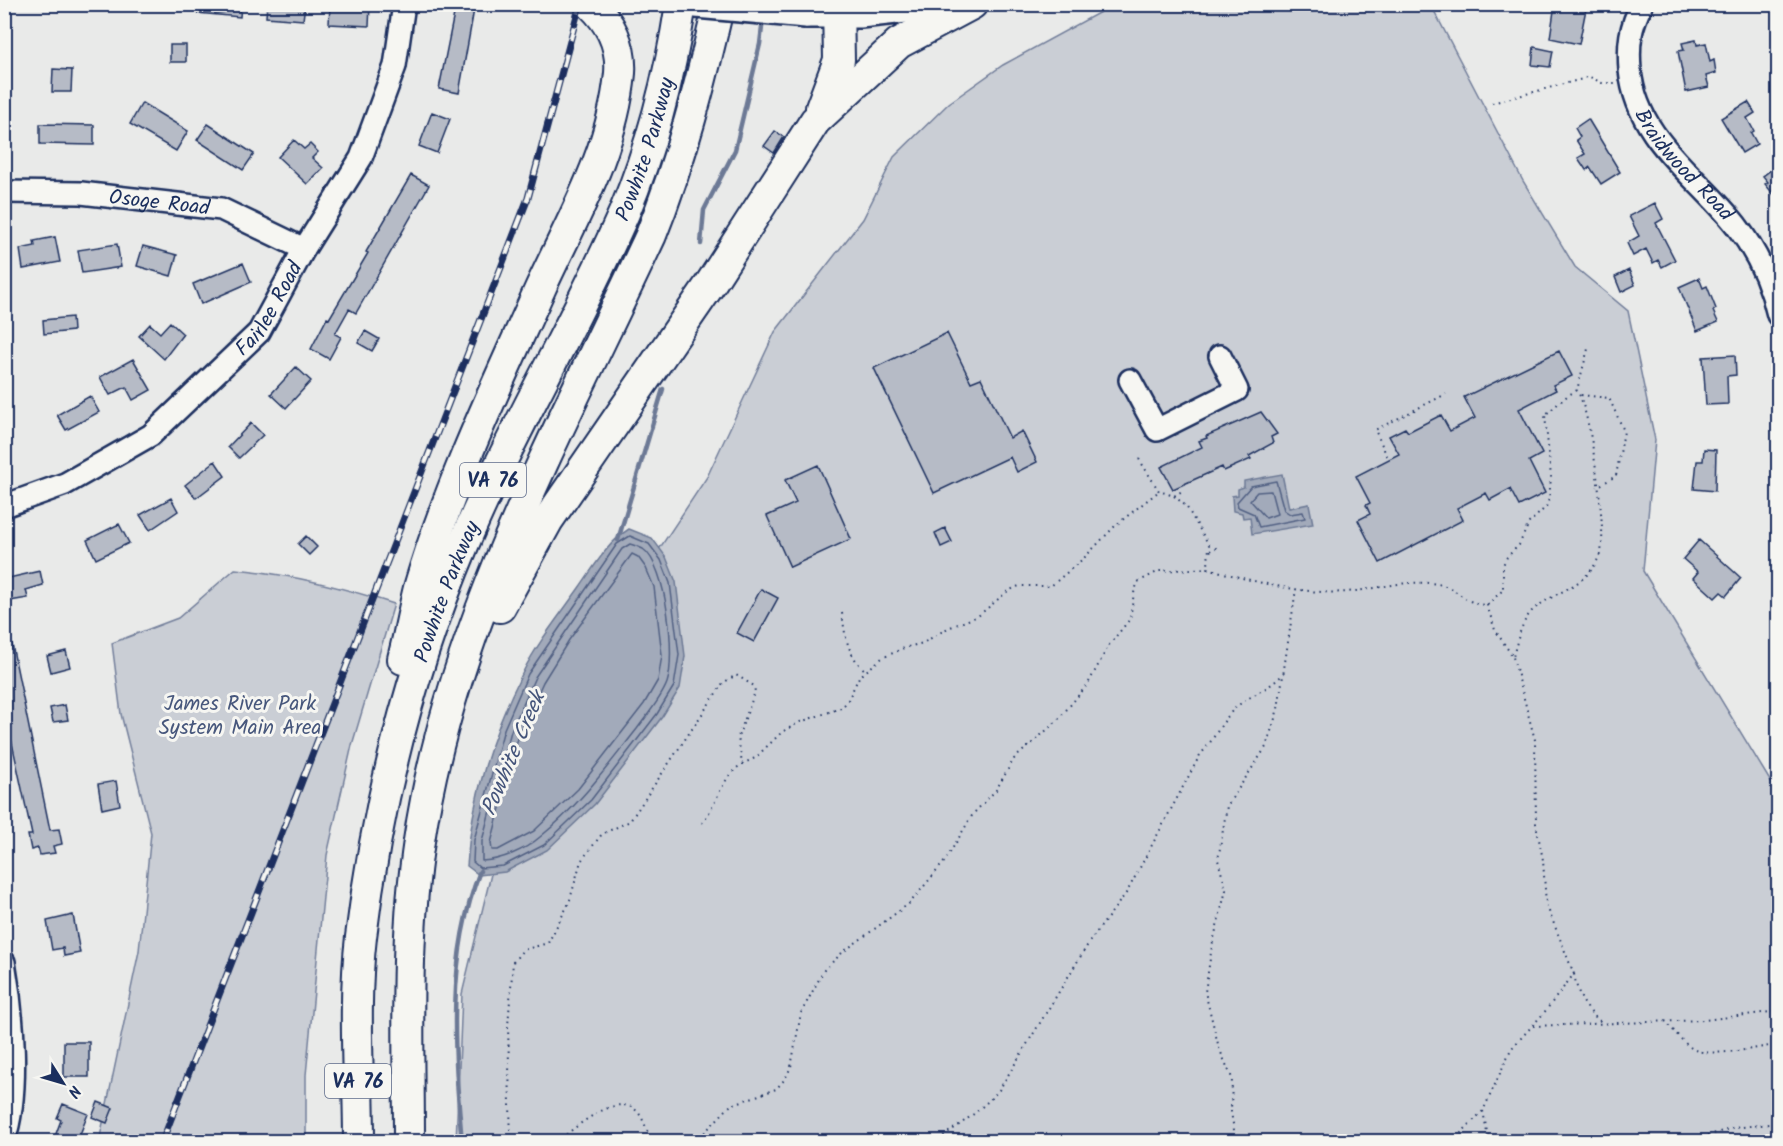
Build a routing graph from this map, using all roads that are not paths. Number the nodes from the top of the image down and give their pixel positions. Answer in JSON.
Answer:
{"nodes":[{"id":1,"x":404,"y":4,"type":"edge"},
{"id":2,"x":591,"y":4,"type":"edge"},
{"id":3,"x":663,"y":4,"type":"edge"},
{"id":4,"x":681,"y":4,"type":"edge"},
{"id":5,"x":696,"y":4,"type":"edge"},
{"id":6,"x":719,"y":4,"type":"edge"},
{"id":7,"x":951,"y":4,"type":"edge"},
{"id":8,"x":972,"y":4,"type":"edge"},
{"id":9,"x":1642,"y":4,"type":"edge"},
{"id":10,"x":838,"y":10,"type":"edge"},
{"id":11,"x":815,"y":121,"type":"junction"},
{"id":12,"x":4,"y":192,"type":"edge"},
{"id":13,"x":625,"y":210,"type":"junction"},
{"id":14,"x":304,"y":249,"type":"junction"},
{"id":15,"x":1779,"y":315,"type":"edge"},
{"id":16,"x":1220,"y":356,"type":"dead end"},
{"id":17,"x":1130,"y":381,"type":"dead end"},
{"id":18,"x":4,"y":506,"type":"edge"},
{"id":19,"x":446,"y":716,"type":"junction"},
{"id":20,"x":392,"y":763,"type":"junction"},
{"id":21,"x":4,"y":962,"type":"edge"},
{"id":22,"x":4,"y":1140,"type":"edge"},
{"id":23,"x":359,"y":1142,"type":"edge"},
{"id":24,"x":409,"y":1142,"type":"edge"}],
"edges":[{"from":1,"to":14,"type":"street","name":"Fairlee Road"},
{"from":2,"to":20,"type":"highway"},
{"from":3,"to":13,"type":"highway"},
{"from":4,"to":13,"type":"highway","name":"Powhite Parkway","number":"VA 76"},
{"from":5,"to":10,"type":"main road","bridge":true},
{"from":6,"to":19,"type":"highway","name":"Powhite Parkway","number":"VA 76"},
{"from":7,"to":10,"type":"main road"},
{"from":8,"to":11,"type":"highway"},
{"from":9,"to":15,"type":"street","name":"Braidwood Road"},
{"from":10,"to":11,"type":"highway"},
{"from":11,"to":19,"type":"highway"},
{"from":12,"to":14,"type":"street","name":"Osoge Road"},
{"from":13,"to":20,"type":"highway","name":"Powhite Parkway","number":"VA 76"},
{"from":14,"to":18,"type":"street","name":"Fairlee Road"},
{"from":16,"to":17,"type":"street"},
{"from":19,"to":24,"type":"highway","name":"Powhite Parkway","number":"VA 76"},
{"from":20,"to":23,"type":"highway","name":"Powhite Parkway","number":"VA 76"},
{"from":21,"to":22,"type":"street"}]}
